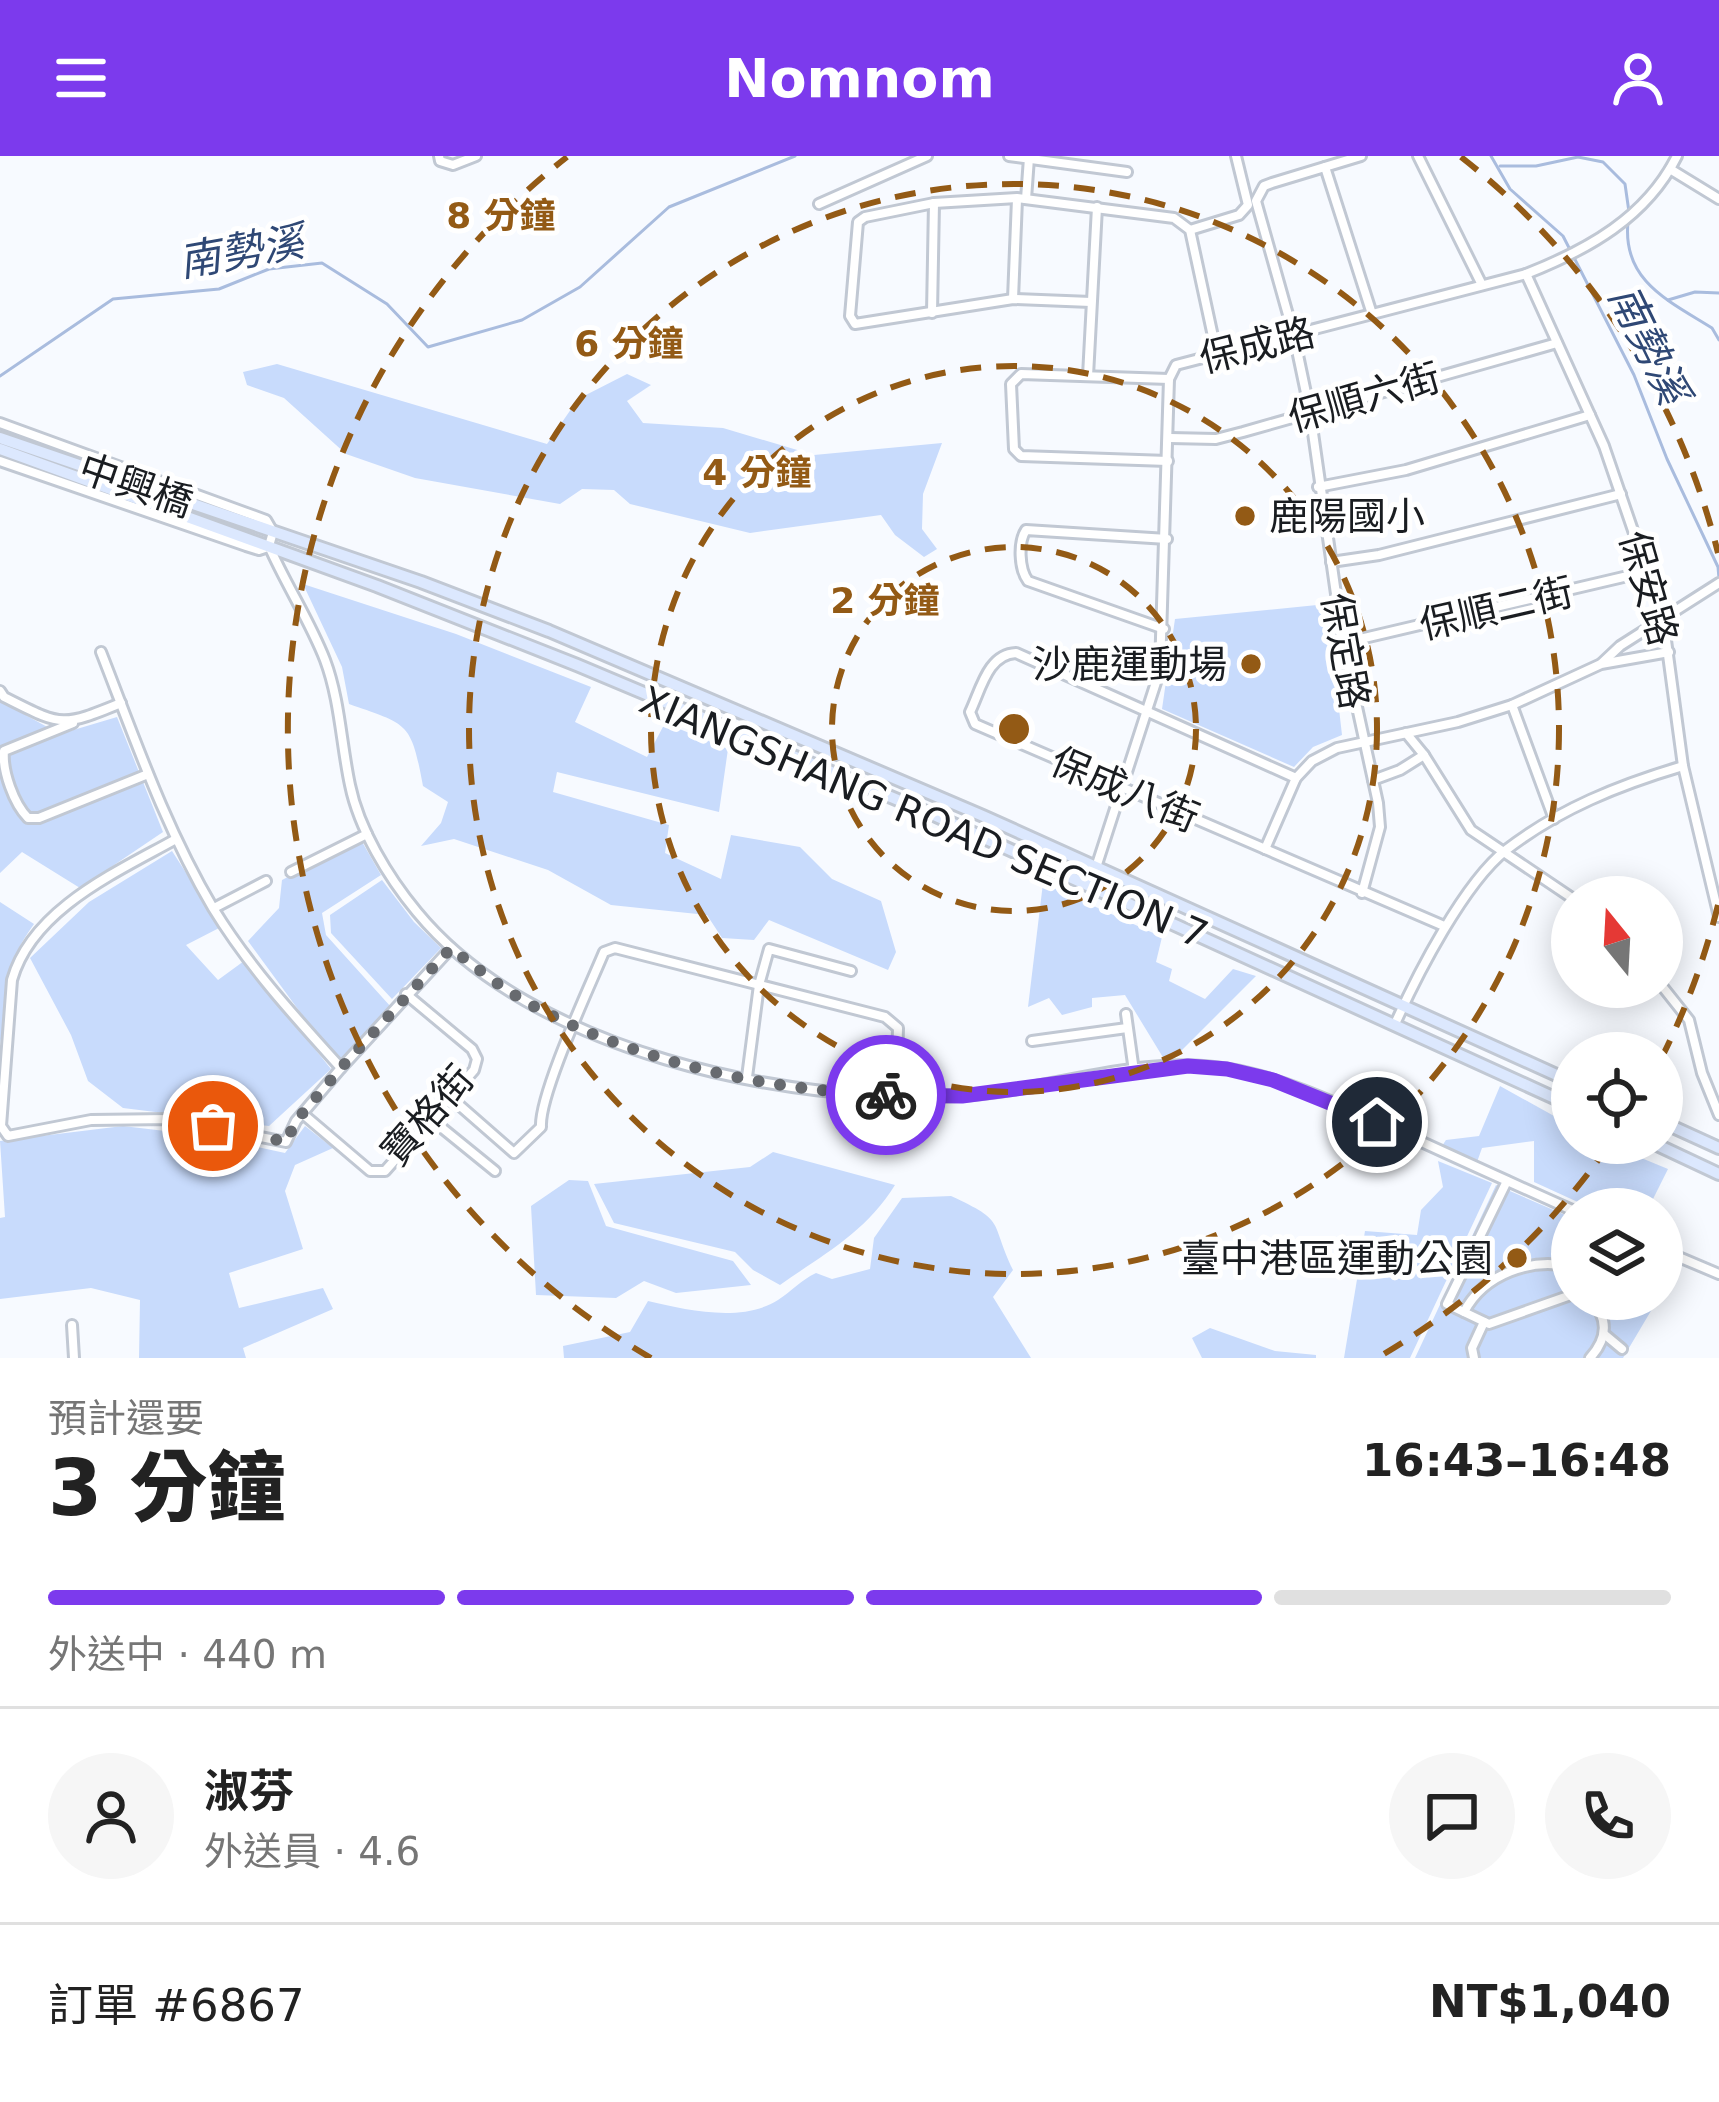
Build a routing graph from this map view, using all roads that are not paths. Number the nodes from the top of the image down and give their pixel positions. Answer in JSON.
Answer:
{"nodes":[{"id":1,"x":476,"y":156,"type":"edge"},
{"id":2,"x":927,"y":156,"type":"edge"},
{"id":3,"x":1009,"y":156,"type":"edge"},
{"id":4,"x":1235,"y":156,"type":"edge"},
{"id":5,"x":1361,"y":156,"type":"edge"},
{"id":6,"x":1418,"y":156,"type":"edge"},
{"id":7,"x":1677,"y":156,"type":"edge"},
{"id":8,"x":1029,"y":157,"type":"edge"},
{"id":9,"x":440,"y":158,"type":"edge"},
{"id":10,"x":1325,"y":167,"type":"junction"},
{"id":11,"x":1670,"y":169,"type":"junction"},
{"id":12,"x":1127,"y":172,"type":"dead end"},
{"id":13,"x":1022,"y":199,"type":"junction"},
{"id":14,"x":1719,"y":199,"type":"edge"},
{"id":15,"x":934,"y":203,"type":"junction"},
{"id":16,"x":819,"y":204,"type":"dead end"},
{"id":17,"x":1096,"y":207,"type":"junction"},
{"id":18,"x":1190,"y":230,"type":"junction"},
{"id":19,"x":1526,"y":274,"type":"junction"},
{"id":20,"x":1482,"y":285,"type":"junction"},
{"id":21,"x":1013,"y":299,"type":"junction"},
{"id":22,"x":1091,"y":302,"type":"junction"},
{"id":23,"x":932,"y":313,"type":"junction"},
{"id":24,"x":1372,"y":314,"type":"junction"},
{"id":25,"x":1294,"y":336,"type":"junction"},
{"id":26,"x":1558,"y":343,"type":"junction"},
{"id":27,"x":1217,"y":355,"type":"junction"},
{"id":28,"x":1088,"y":376,"type":"junction"},
{"id":29,"x":1168,"y":379,"type":"junction"},
{"id":30,"x":1310,"y":412,"type":"junction"},
{"id":31,"x":1590,"y":415,"type":"junction"},
{"id":32,"x":0,"y":423,"type":"edge"},
{"id":33,"x":0,"y":438,"type":"edge"},
{"id":34,"x":1170,"y":438,"type":"junction"},
{"id":35,"x":0,"y":449,"type":"edge"},
{"id":36,"x":0,"y":461,"type":"edge"},
{"id":37,"x":1168,"y":461,"type":"junction"},
{"id":38,"x":1318,"y":488,"type":"junction"},
{"id":39,"x":1621,"y":494,"type":"junction"},
{"id":40,"x":273,"y":532,"type":"junction"},
{"id":41,"x":1167,"y":539,"type":"junction"},
{"id":42,"x":269,"y":546,"type":"junction"},
{"id":43,"x":1331,"y":562,"type":"junction"},
{"id":44,"x":1649,"y":571,"type":"junction"},
{"id":45,"x":1719,"y":583,"type":"edge"},
{"id":46,"x":1663,"y":618,"type":"junction"},
{"id":47,"x":1164,"y":629,"type":"junction"},
{"id":48,"x":1343,"y":643,"type":"junction"},
{"id":49,"x":100,"y":652,"type":"dead end"},
{"id":50,"x":1669,"y":652,"type":"junction"},
{"id":51,"x":1600,"y":664,"type":"junction"},
{"id":52,"x":0,"y":691,"type":"edge"},
{"id":53,"x":121,"y":703,"type":"junction"},
{"id":54,"x":1512,"y":705,"type":"junction"},
{"id":55,"x":1148,"y":711,"type":"junction"},
{"id":56,"x":73,"y":723,"type":"junction"},
{"id":57,"x":1406,"y":733,"type":"junction"},
{"id":58,"x":1363,"y":742,"type":"junction"},
{"id":59,"x":1424,"y":754,"type":"junction"},
{"id":60,"x":1683,"y":766,"type":"junction"},
{"id":61,"x":148,"y":774,"type":"junction"},
{"id":62,"x":1296,"y":778,"type":"junction"},
{"id":63,"x":1372,"y":780,"type":"junction"},
{"id":64,"x":1124,"y":788,"type":"junction"},
{"id":65,"x":1554,"y":819,"type":"junction"},
{"id":66,"x":367,"y":834,"type":"junction"},
{"id":67,"x":176,"y":839,"type":"junction"},
{"id":68,"x":1265,"y":849,"type":"junction"},
{"id":69,"x":1502,"y":853,"type":"junction"},
{"id":70,"x":1095,"y":870,"type":"junction"},
{"id":71,"x":291,"y":872,"type":"dead end"},
{"id":72,"x":266,"y":881,"type":"dead end"},
{"id":73,"x":1551,"y":884,"type":"edge"},
{"id":74,"x":1090,"y":887,"type":"junction"},
{"id":75,"x":1362,"y":892,"type":"junction"},
{"id":76,"x":214,"y":908,"type":"junction"},
{"id":77,"x":1719,"y":917,"type":"edge"},
{"id":78,"x":1444,"y":926,"type":"junction"},
{"id":79,"x":451,"y":948,"type":"junction"},
{"id":80,"x":851,"y":971,"type":"dead end"},
{"id":81,"x":759,"y":985,"type":"junction"},
{"id":82,"x":406,"y":994,"type":"junction"},
{"id":83,"x":1402,"y":1007,"type":"junction"},
{"id":84,"x":1680,"y":1008,"type":"edge"},
{"id":85,"x":1126,"y":1014,"type":"dead end"},
{"id":86,"x":1394,"y":1024,"type":"junction"},
{"id":87,"x":574,"y":1026,"type":"junction"},
{"id":88,"x":1127,"y":1028,"type":"junction"},
{"id":89,"x":1032,"y":1041,"type":"dead end"},
{"id":90,"x":341,"y":1068,"type":"junction"},
{"id":91,"x":1134,"y":1071,"type":"junction"},
{"id":92,"x":1551,"y":1073,"type":"edge"},
{"id":93,"x":747,"y":1077,"type":"junction"},
{"id":94,"x":896,"y":1095,"type":"junction"},
{"id":95,"x":1551,"y":1096,"type":"edge"},
{"id":96,"x":450,"y":1097,"type":"junction"},
{"id":97,"x":303,"y":1114,"type":"junction"},
{"id":98,"x":1719,"y":1115,"type":"edge"},
{"id":99,"x":431,"y":1118,"type":"junction"},
{"id":100,"x":2,"y":1132,"type":"edge"},
{"id":101,"x":1683,"y":1132,"type":"edge"},
{"id":102,"x":1719,"y":1148,"type":"edge"},
{"id":103,"x":1683,"y":1157,"type":"edge"},
{"id":104,"x":495,"y":1171,"type":"dead end"},
{"id":105,"x":1719,"y":1174,"type":"edge"},
{"id":106,"x":1507,"y":1180,"type":"junction"},
{"id":107,"x":1551,"y":1200,"type":"edge"},
{"id":108,"x":1683,"y":1259,"type":"edge"},
{"id":109,"x":1551,"y":1264,"type":"edge"},
{"id":110,"x":1719,"y":1274,"type":"edge"},
{"id":111,"x":1551,"y":1300,"type":"edge"},
{"id":112,"x":1463,"y":1312,"type":"junction"},
{"id":113,"x":1603,"y":1320,"type":"edge"},
{"id":114,"x":1484,"y":1322,"type":"junction"},
{"id":115,"x":72,"y":1325,"type":"dead end"},
{"id":116,"x":1604,"y":1334,"type":"junction"},
{"id":117,"x":1622,"y":1349,"type":"dead end"},
{"id":118,"x":74,"y":1358,"type":"edge"},
{"id":119,"x":1474,"y":1358,"type":"edge"},
{"id":120,"x":1590,"y":1358,"type":"edge"}],
"edges":[{"from":1,"to":9,"type":"street"},
{"from":2,"to":16,"type":"street"},
{"from":3,"to":8,"type":"street"},
{"from":4,"to":18,"type":"street"},
{"from":5,"to":10,"type":"street"},
{"from":6,"to":20,"type":"street"},
{"from":7,"to":11,"type":"street","name":"保成路"},
{"from":8,"to":12,"type":"street"},
{"from":8,"to":13,"type":"street"},
{"from":10,"to":24,"type":"street"},
{"from":10,"to":25,"type":"street","name":"保定路"},
{"from":11,"to":14,"type":"street"},
{"from":11,"to":19,"type":"street","name":"保成路"},
{"from":13,"to":15,"type":"street"},
{"from":13,"to":17,"type":"street"},
{"from":13,"to":21,"type":"street"},
{"from":15,"to":23,"type":"street"},
{"from":15,"to":23,"type":"street"},
{"from":17,"to":18,"type":"street"},
{"from":17,"to":22,"type":"street"},
{"from":18,"to":27,"type":"street"},
{"from":19,"to":20,"type":"street","name":"保成路"},
{"from":19,"to":26,"type":"street","name":"保安路"},
{"from":20,"to":24,"type":"street","name":"保成路"},
{"from":21,"to":22,"type":"street"},
{"from":21,"to":23,"type":"street"},
{"from":22,"to":28,"type":"street"},
{"from":24,"to":25,"type":"street","name":"保成路"},
{"from":25,"to":27,"type":"street","name":"保成路"},
{"from":25,"to":30,"type":"street","name":"保定路"},
{"from":26,"to":30,"type":"street","name":"保順六街"},
{"from":26,"to":31,"type":"street","name":"保安路"},
{"from":27,"to":29,"type":"street","name":"保成路"},
{"from":28,"to":29,"type":"street"},
{"from":28,"to":37,"type":"street"},
{"from":29,"to":34,"type":"street","name":"保成路"},
{"from":30,"to":34,"type":"street","name":"保順六街"},
{"from":30,"to":38,"type":"street","name":"保定路"},
{"from":31,"to":38,"type":"street"},
{"from":31,"to":39,"type":"street","name":"保安路"},
{"from":32,"to":40,"type":"street"},
{"from":33,"to":40,"type":"main road","name":"中興橋"},
{"from":34,"to":37,"type":"street","name":"保成路"},
{"from":35,"to":42,"type":"main road","name":"中興橋"},
{"from":36,"to":42,"type":"street"},
{"from":37,"to":41,"type":"street","name":"保成路"},
{"from":38,"to":43,"type":"street","name":"保定路"},
{"from":39,"to":43,"type":"street"},
{"from":39,"to":44,"type":"street","name":"保安路"},
{"from":40,"to":42,"type":"street"},
{"from":40,"to":70,"type":"main road","name":"XIANGSHANG ROAD SECTION 7"},
{"from":41,"to":47,"type":"street","name":"保成路"},
{"from":41,"to":47,"type":"street"},
{"from":42,"to":66,"type":"street"},
{"from":42,"to":74,"type":"main road","name":"XIANGSHANG ROAD SECTION 7"},
{"from":43,"to":48,"type":"street","name":"保定路"},
{"from":44,"to":46,"type":"street","name":"保安路"},
{"from":44,"to":48,"type":"street","name":"保順二街"},
{"from":45,"to":46,"type":"street"},
{"from":46,"to":50,"type":"street","name":"保安路"},
{"from":46,"to":51,"type":"street"},
{"from":47,"to":55,"type":"street","name":"保成路"},
{"from":48,"to":58,"type":"street","name":"保定路"},
{"from":49,"to":53,"type":"street"},
{"from":50,"to":51,"type":"street"},
{"from":50,"to":60,"type":"street","name":"保安路"},
{"from":51,"to":54,"type":"street"},
{"from":52,"to":56,"type":"street"},
{"from":53,"to":56,"type":"street"},
{"from":53,"to":61,"type":"street"},
{"from":54,"to":57,"type":"street"},
{"from":54,"to":65,"type":"street"},
{"from":55,"to":62,"type":"street","name":"保成八街"},
{"from":55,"to":64,"type":"street","name":"保成路"},
{"from":55,"to":64,"type":"street","name":"保成八街"},
{"from":56,"to":61,"type":"street"},
{"from":57,"to":58,"type":"street"},
{"from":57,"to":59,"type":"street"},
{"from":58,"to":62,"type":"street"},
{"from":58,"to":63,"type":"street","name":"保定路"},
{"from":59,"to":63,"type":"street"},
{"from":59,"to":69,"type":"street"},
{"from":60,"to":65,"type":"street"},
{"from":60,"to":77,"type":"street","name":"保安路"},
{"from":61,"to":67,"type":"street"},
{"from":62,"to":68,"type":"street"},
{"from":63,"to":75,"type":"street","name":"保定路"},
{"from":64,"to":68,"type":"street","name":"保成八街"},
{"from":64,"to":70,"type":"street","name":"保成路"},
{"from":65,"to":69,"type":"street"},
{"from":66,"to":71,"type":"street"},
{"from":66,"to":79,"type":"street"},
{"from":67,"to":76,"type":"street"},
{"from":67,"to":100,"type":"street"},
{"from":68,"to":75,"type":"street","name":"保成八街"},
{"from":69,"to":73,"type":"street"},
{"from":69,"to":78,"type":"street"},
{"from":70,"to":74,"type":"street","name":"保成路"},
{"from":70,"to":83,"type":"main road","name":"XIANGSHANG ROAD SECTION 7"},
{"from":72,"to":76,"type":"street"},
{"from":74,"to":86,"type":"main road","name":"XIANGSHANG ROAD SECTION 7"},
{"from":75,"to":78,"type":"street","name":"保成八街"},
{"from":76,"to":90,"type":"street"},
{"from":78,"to":83,"type":"street"},
{"from":79,"to":82,"type":"street"},
{"from":79,"to":87,"type":"street"},
{"from":80,"to":81,"type":"street"},
{"from":81,"to":87,"type":"street"},
{"from":81,"to":93,"type":"street"},
{"from":81,"to":94,"type":"street"},
{"from":82,"to":90,"type":"street"},
{"from":82,"to":96,"type":"street","name":"寶格街"},
{"from":83,"to":86,"type":"street"},
{"from":83,"to":92,"type":"main road","name":"XIANGSHANG ROAD SECTION 7"},
{"from":84,"to":98,"type":"street"},
{"from":85,"to":88,"type":"street"},
{"from":86,"to":95,"type":"main road","name":"XIANGSHANG ROAD SECTION 7"},
{"from":87,"to":93,"type":"street"},
{"from":87,"to":96,"type":"street"},
{"from":88,"to":89,"type":"street"},
{"from":88,"to":91,"type":"street"},
{"from":90,"to":97,"type":"street"},
{"from":91,"to":94,"type":"street"},
{"from":91,"to":106,"type":"street"},
{"from":93,"to":94,"type":"street"},
{"from":96,"to":99,"type":"street","name":"寶格街"},
{"from":97,"to":99,"type":"street","name":"寶格街"},
{"from":97,"to":100,"type":"street"},
{"from":99,"to":104,"type":"street"},
{"from":101,"to":102,"type":"main road"},
{"from":103,"to":105,"type":"main road"},
{"from":106,"to":107,"type":"street"},
{"from":106,"to":112,"type":"street"},
{"from":108,"to":110,"type":"street"},
{"from":109,"to":112,"type":"street"},
{"from":111,"to":114,"type":"street"},
{"from":112,"to":114,"type":"street"},
{"from":113,"to":116,"type":"street"},
{"from":114,"to":119,"type":"street"},
{"from":115,"to":118,"type":"street"},
{"from":116,"to":117,"type":"street"},
{"from":116,"to":120,"type":"street"}]}
